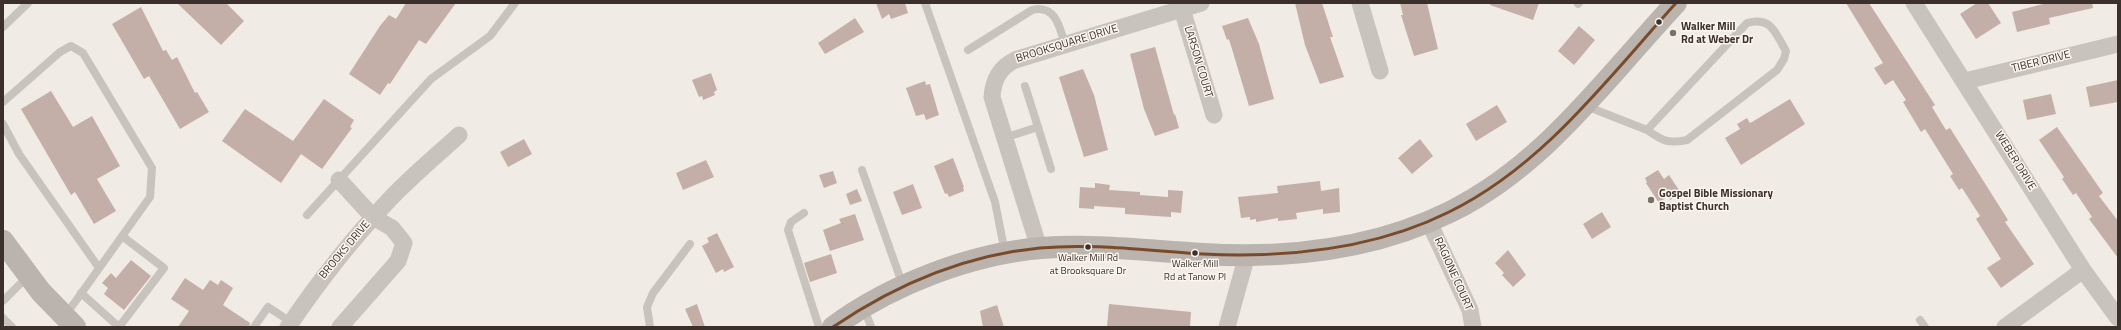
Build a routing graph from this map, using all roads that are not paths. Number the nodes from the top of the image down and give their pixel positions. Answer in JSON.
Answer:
{"nodes":[{"id":1,"x":28,"y":3,"type":"edge"},
{"id":2,"x":515,"y":3,"type":"edge"},
{"id":3,"x":926,"y":3,"type":"edge"},
{"id":4,"x":1200,"y":3,"type":"edge"},
{"id":5,"x":1360,"y":3,"type":"edge"},
{"id":6,"x":1676,"y":3,"type":"edge"},
{"id":7,"x":1914,"y":3,"type":"edge"},
{"id":8,"x":1182,"y":9,"type":"junction"},
{"id":9,"x":3,"y":27,"type":"edge"},
{"id":10,"x":2118,"y":44,"type":"edge"},
{"id":11,"x":1065,"y":45,"type":"junction"},
{"id":12,"x":968,"y":50,"type":"dead end"},
{"id":13,"x":1380,"y":71,"type":"dead end"},
{"id":14,"x":1964,"y":81,"type":"junction"},
{"id":15,"x":1025,"y":86,"type":"dead end"},
{"id":16,"x":3,"y":102,"type":"edge"},
{"id":17,"x":1586,"y":106,"type":"junction"},
{"id":18,"x":1214,"y":115,"type":"dead end"},
{"id":19,"x":3,"y":124,"type":"edge"},
{"id":20,"x":1038,"y":127,"type":"junction"},
{"id":21,"x":1647,"y":130,"type":"junction"},
{"id":22,"x":460,"y":135,"type":"dead end"},
{"id":23,"x":1004,"y":138,"type":"junction"},
{"id":24,"x":1051,"y":169,"type":"dead end"},
{"id":25,"x":862,"y":170,"type":"dead end"},
{"id":26,"x":338,"y":180,"type":"junction"},
{"id":27,"x":804,"y":213,"type":"dead end"},
{"id":28,"x":307,"y":215,"type":"dead end"},
{"id":29,"x":373,"y":217,"type":"junction"},
{"id":30,"x":1429,"y":222,"type":"junction"},
{"id":31,"x":122,"y":236,"type":"junction"},
{"id":32,"x":3,"y":241,"type":"edge"},
{"id":33,"x":690,"y":244,"type":"dead end"},
{"id":34,"x":1039,"y":248,"type":"junction"},
{"id":35,"x":1005,"y":254,"type":"junction"},
{"id":36,"x":1247,"y":254,"type":"junction"},
{"id":37,"x":99,"y":268,"type":"junction"},
{"id":38,"x":2083,"y":270,"type":"junction"},
{"id":39,"x":28,"y":275,"type":"junction"},
{"id":40,"x":903,"y":286,"type":"junction"},
{"id":41,"x":81,"y":293,"type":"junction"},
{"id":42,"x":3,"y":301,"type":"edge"},
{"id":43,"x":867,"y":317,"type":"edge"},
{"id":44,"x":3,"y":318,"type":"edge"},
{"id":45,"x":2118,"y":318,"type":"edge"},
{"id":46,"x":70,"y":322,"type":"edge"},
{"id":47,"x":289,"y":325,"type":"edge"},
{"id":48,"x":12,"y":327,"type":"edge"},
{"id":49,"x":120,"y":327,"type":"edge"},
{"id":50,"x":254,"y":327,"type":"edge"},
{"id":51,"x":340,"y":327,"type":"edge"},
{"id":52,"x":650,"y":327,"type":"edge"},
{"id":53,"x":819,"y":327,"type":"edge"},
{"id":54,"x":833,"y":327,"type":"edge"},
{"id":55,"x":1227,"y":327,"type":"edge"},
{"id":56,"x":1473,"y":327,"type":"edge"},
{"id":57,"x":2005,"y":327,"type":"edge"}],
"edges":[{"from":1,"to":9,"type":"lane"},
{"from":2,"to":26,"type":"lane"},
{"from":3,"to":35,"type":"lane"},
{"from":4,"to":8,"type":"street","name":"BROOKSQUARE DRIVE"},
{"from":5,"to":13,"type":"street"},
{"from":6,"to":17,"type":"street"},
{"from":7,"to":14,"type":"street","name":"WEBER DRIVE"},
{"from":8,"to":11,"type":"street","name":"BROOKSQUARE DRIVE"},
{"from":8,"to":18,"type":"street","name":"LARSON COURT"},
{"from":10,"to":14,"type":"street","name":"TIBER DRIVE"},
{"from":11,"to":12,"type":"lane"},
{"from":11,"to":23,"type":"street","name":"BROOKSQUARE DRIVE"},
{"from":14,"to":38,"type":"street","name":"WEBER DRIVE"},
{"from":15,"to":20,"type":"lane"},
{"from":16,"to":31,"type":"lane"},
{"from":17,"to":21,"type":"lane"},
{"from":17,"to":30,"type":"street"},
{"from":19,"to":37,"type":"lane"},
{"from":20,"to":23,"type":"lane"},
{"from":20,"to":24,"type":"lane"},
{"from":21,"to":21,"type":"lane"},
{"from":22,"to":29,"type":"street"},
{"from":23,"to":34,"type":"street","name":"BROOKSQUARE DRIVE"},
{"from":25,"to":40,"type":"lane"},
{"from":26,"to":28,"type":"lane"},
{"from":26,"to":29,"type":"street"},
{"from":27,"to":53,"type":"lane"},
{"from":29,"to":47,"type":"street","name":"BROOKS DRIVE"},
{"from":29,"to":51,"type":"street","name":"BROOKS DRIVE"},
{"from":30,"to":36,"type":"street"},
{"from":30,"to":56,"type":"street","name":"RAGIONE COURT"},
{"from":31,"to":37,"type":"lane"},
{"from":31,"to":49,"type":"lane"},
{"from":32,"to":39,"type":"street"},
{"from":33,"to":52,"type":"lane"},
{"from":34,"to":35,"type":"street"},
{"from":34,"to":36,"type":"street"},
{"from":35,"to":40,"type":"street"},
{"from":36,"to":55,"type":"street"},
{"from":37,"to":41,"type":"lane"},
{"from":38,"to":45,"type":"street","name":"WEBER DRIVE"},
{"from":38,"to":57,"type":"street"},
{"from":39,"to":42,"type":"lane"},
{"from":39,"to":46,"type":"street"},
{"from":40,"to":43,"type":"street"},
{"from":41,"to":46,"type":"lane"},
{"from":41,"to":49,"type":"lane"},
{"from":43,"to":54,"type":"street"},
{"from":44,"to":48,"type":"lane"},
{"from":47,"to":50,"type":"lane"}]}
